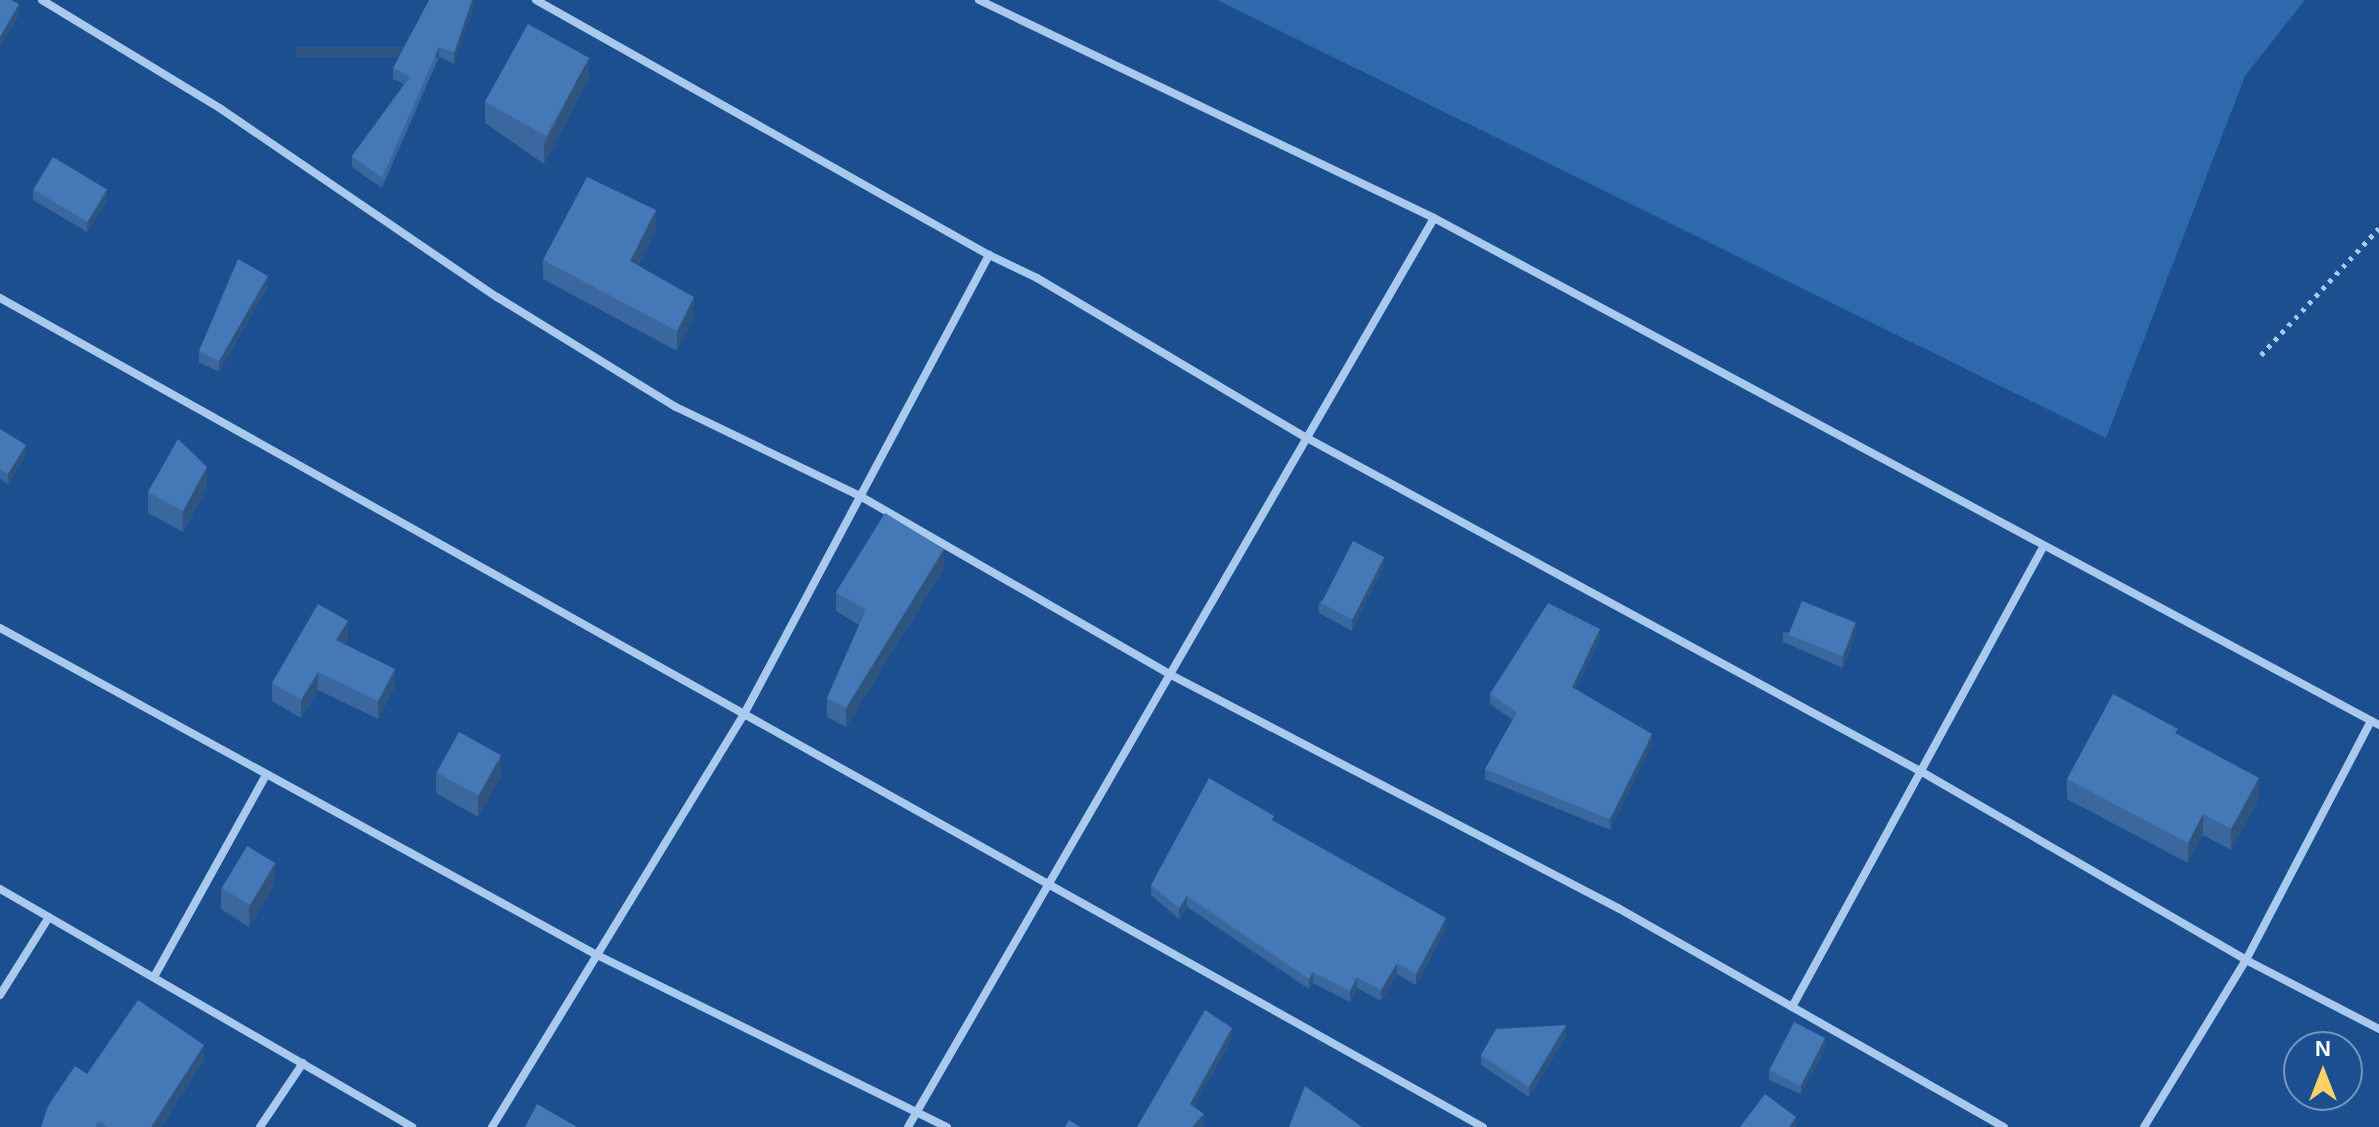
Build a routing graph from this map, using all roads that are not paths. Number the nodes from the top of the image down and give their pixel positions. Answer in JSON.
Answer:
{"nodes":[{"id":1,"x":42,"y":0,"type":"edge"},
{"id":2,"x":536,"y":0,"type":"edge"},
{"id":3,"x":979,"y":0,"type":"edge"},
{"id":4,"x":1434,"y":218,"type":"junction"},
{"id":5,"x":989,"y":255,"type":"junction"},
{"id":6,"x":0,"y":298,"type":"edge"},
{"id":7,"x":1307,"y":438,"type":"junction"},
{"id":8,"x":860,"y":496,"type":"junction"},
{"id":9,"x":2042,"y":549,"type":"junction"},
{"id":10,"x":0,"y":628,"type":"edge"},
{"id":11,"x":1173,"y":676,"type":"junction"},
{"id":12,"x":743,"y":716,"type":"junction"},
{"id":13,"x":2375,"y":723,"type":"edge"},
{"id":14,"x":1922,"y":772,"type":"junction"},
{"id":15,"x":266,"y":775,"type":"junction"},
{"id":16,"x":0,"y":889,"type":"edge"},
{"id":17,"x":1049,"y":889,"type":"junction"},
{"id":18,"x":49,"y":917,"type":"junction"},
{"id":19,"x":597,"y":955,"type":"junction"},
{"id":20,"x":2246,"y":960,"type":"junction"},
{"id":21,"x":154,"y":977,"type":"junction"},
{"id":22,"x":0,"y":995,"type":"edge"},
{"id":23,"x":1792,"y":1007,"type":"junction"},
{"id":24,"x":2379,"y":1029,"type":"edge"},
{"id":25,"x":303,"y":1063,"type":"junction"},
{"id":26,"x":918,"y":1110,"type":"junction"},
{"id":27,"x":260,"y":1127,"type":"edge"},
{"id":28,"x":412,"y":1127,"type":"edge"},
{"id":29,"x":492,"y":1127,"type":"edge"},
{"id":30,"x":908,"y":1127,"type":"edge"},
{"id":31,"x":947,"y":1127,"type":"edge"},
{"id":32,"x":1483,"y":1127,"type":"edge"},
{"id":33,"x":2004,"y":1127,"type":"edge"},
{"id":34,"x":2144,"y":1127,"type":"edge"}],
"edges":[{"from":1,"to":8,"type":"street"},
{"from":2,"to":5,"type":"street"},
{"from":3,"to":4,"type":"street"},
{"from":4,"to":7,"type":"street"},
{"from":4,"to":9,"type":"street"},
{"from":5,"to":7,"type":"street"},
{"from":5,"to":8,"type":"street"},
{"from":6,"to":12,"type":"street"},
{"from":7,"to":11,"type":"street"},
{"from":7,"to":14,"type":"street"},
{"from":8,"to":11,"type":"street"},
{"from":8,"to":12,"type":"street"},
{"from":9,"to":13,"type":"street"},
{"from":9,"to":14,"type":"street"},
{"from":10,"to":15,"type":"street"},
{"from":11,"to":17,"type":"street"},
{"from":11,"to":23,"type":"street"},
{"from":12,"to":17,"type":"street"},
{"from":12,"to":19,"type":"street"},
{"from":13,"to":20,"type":"street"},
{"from":14,"to":20,"type":"street"},
{"from":14,"to":23,"type":"street"},
{"from":15,"to":19,"type":"street"},
{"from":15,"to":21,"type":"street"},
{"from":16,"to":18,"type":"street"},
{"from":17,"to":26,"type":"street"},
{"from":17,"to":32,"type":"street"},
{"from":18,"to":21,"type":"street"},
{"from":18,"to":22,"type":"street"},
{"from":19,"to":26,"type":"street"},
{"from":19,"to":29,"type":"street"},
{"from":20,"to":24,"type":"street"},
{"from":20,"to":34,"type":"street"},
{"from":21,"to":25,"type":"street"},
{"from":23,"to":33,"type":"street"},
{"from":25,"to":27,"type":"street"},
{"from":25,"to":28,"type":"street"},
{"from":26,"to":30,"type":"street"},
{"from":26,"to":31,"type":"street"}]}
